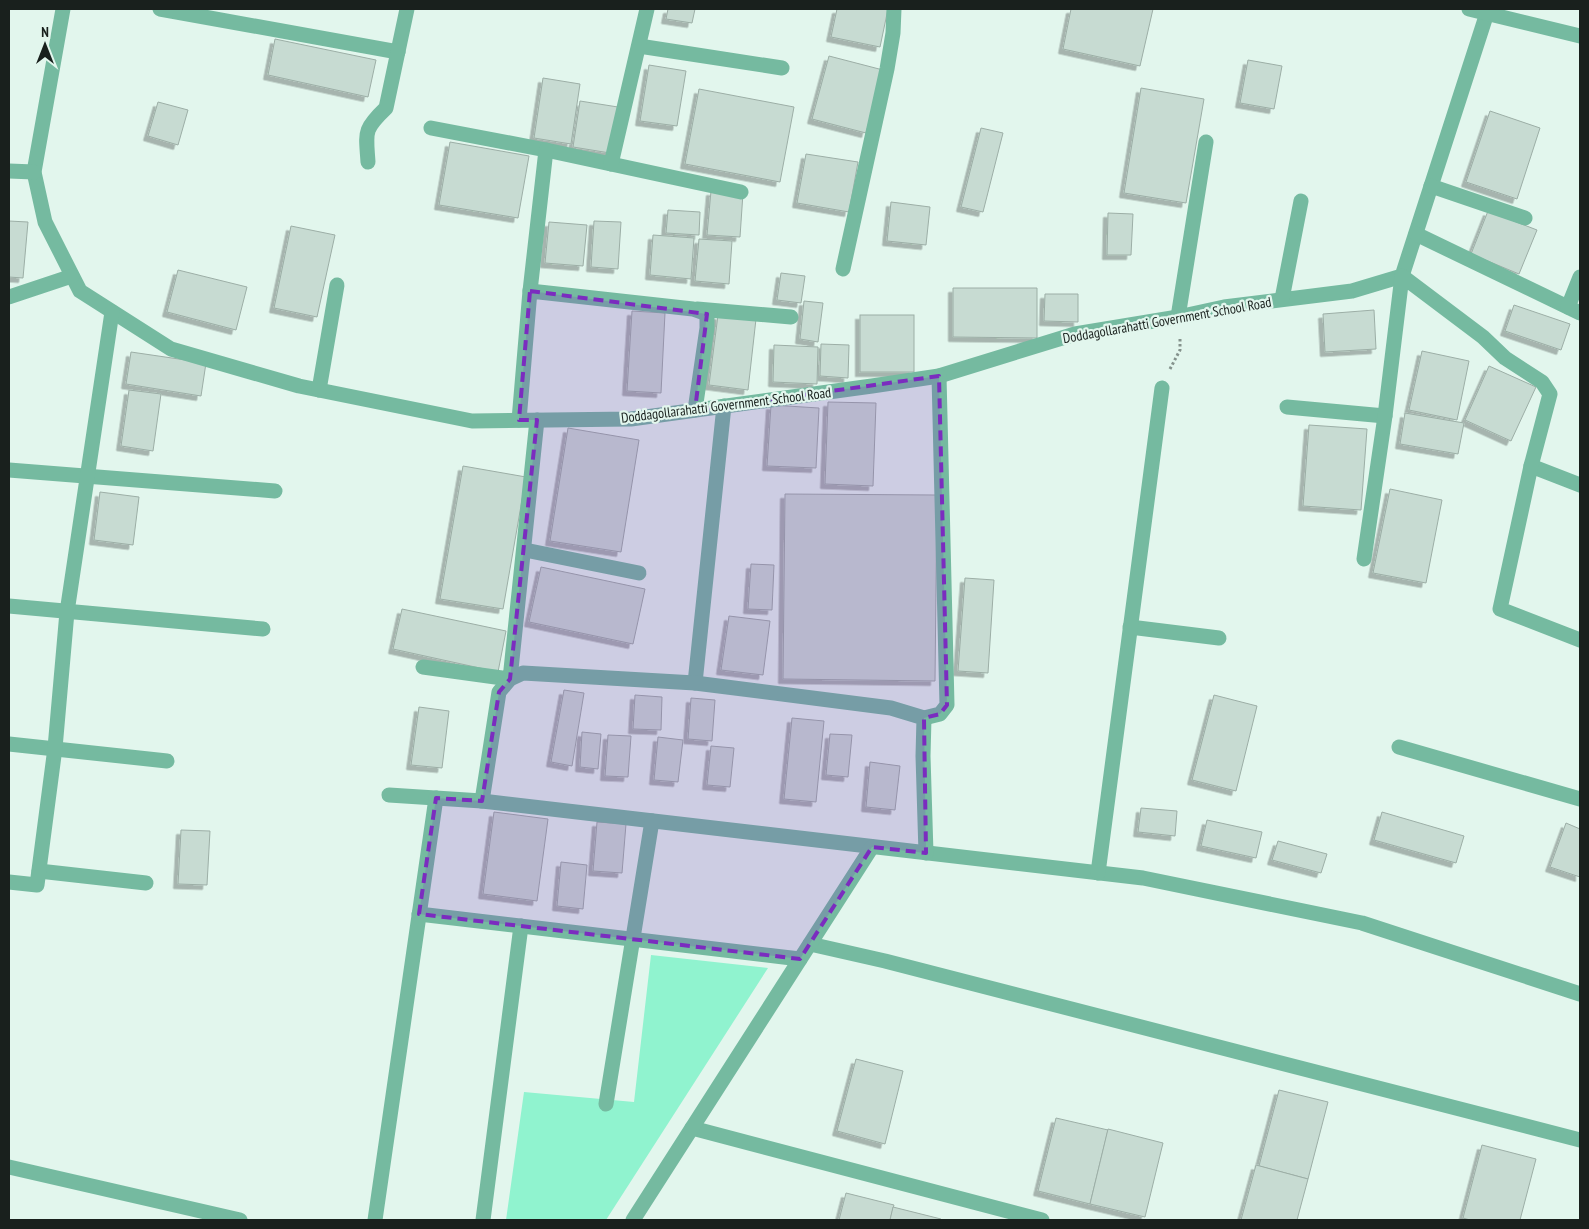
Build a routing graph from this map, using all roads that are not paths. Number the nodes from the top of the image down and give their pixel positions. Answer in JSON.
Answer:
{"nodes":[{"id":1,"x":63,"y":9,"type":"edge"},
{"id":2,"x":160,"y":9,"type":"edge"},
{"id":3,"x":407,"y":9,"type":"edge"},
{"id":4,"x":648,"y":9,"type":"edge"},
{"id":5,"x":894,"y":9,"type":"edge"},
{"id":6,"x":1469,"y":9,"type":"edge"},
{"id":7,"x":1488,"y":13,"type":"junction"},
{"id":8,"x":1580,"y":36,"type":"edge"},
{"id":9,"x":639,"y":46,"type":"junction"},
{"id":10,"x":398,"y":52,"type":"junction"},
{"id":11,"x":782,"y":68,"type":"dead end"},
{"id":12,"x":432,"y":128,"type":"dead end"},
{"id":13,"x":1206,"y":142,"type":"dead end"},
{"id":14,"x":546,"y":150,"type":"junction"},
{"id":15,"x":368,"y":162,"type":"dead end"},
{"id":16,"x":611,"y":164,"type":"junction"},
{"id":17,"x":9,"y":171,"type":"edge"},
{"id":18,"x":34,"y":172,"type":"junction"},
{"id":19,"x":1431,"y":186,"type":"junction"},
{"id":20,"x":741,"y":192,"type":"dead end"},
{"id":21,"x":1301,"y":202,"type":"dead end"},
{"id":22,"x":1525,"y":218,"type":"dead end"},
{"id":23,"x":1416,"y":234,"type":"junction"},
{"id":24,"x":843,"y":269,"type":"dead end"},
{"id":25,"x":72,"y":276,"type":"junction"},
{"id":26,"x":1402,"y":276,"type":"junction"},
{"id":27,"x":1580,"y":277,"type":"edge"},
{"id":28,"x":337,"y":285,"type":"dead end"},
{"id":29,"x":530,"y":291,"type":"junction"},
{"id":30,"x":9,"y":296,"type":"edge"},
{"id":31,"x":1282,"y":299,"type":"junction"},
{"id":32,"x":693,"y":309,"type":"junction"},
{"id":33,"x":1574,"y":310,"type":"edge"},
{"id":34,"x":112,"y":312,"type":"junction"},
{"id":35,"x":791,"y":316,"type":"dead end"},
{"id":36,"x":1178,"y":317,"type":"junction"},
{"id":37,"x":939,"y":376,"type":"junction"},
{"id":38,"x":1162,"y":388,"type":"road end"},
{"id":39,"x":319,"y":390,"type":"junction"},
{"id":40,"x":724,"y":406,"type":"junction"},
{"id":41,"x":1287,"y":407,"type":"dead end"},
{"id":42,"x":695,"y":410,"type":"junction"},
{"id":43,"x":1385,"y":416,"type":"junction"},
{"id":44,"x":519,"y":420,"type":"junction"},
{"id":45,"x":537,"y":420,"type":"junction"},
{"id":46,"x":1531,"y":466,"type":"junction"},
{"id":47,"x":9,"y":470,"type":"edge"},
{"id":48,"x":87,"y":477,"type":"junction"},
{"id":49,"x":1580,"y":486,"type":"edge"},
{"id":50,"x":274,"y":491,"type":"dead end"},
{"id":51,"x":525,"y":550,"type":"junction"},
{"id":52,"x":1364,"y":559,"type":"dead end"},
{"id":53,"x":639,"y":573,"type":"dead end"},
{"id":54,"x":9,"y":606,"type":"edge"},
{"id":55,"x":67,"y":612,"type":"junction"},
{"id":56,"x":1130,"y":627,"type":"junction"},
{"id":57,"x":263,"y":629,"type":"dead end"},
{"id":58,"x":1220,"y":638,"type":"dead end"},
{"id":59,"x":1580,"y":640,"type":"edge"},
{"id":60,"x":423,"y":667,"type":"dead end"},
{"id":61,"x":510,"y":679,"type":"junction"},
{"id":62,"x":695,"y":683,"type":"junction"},
{"id":63,"x":924,"y":718,"type":"junction"},
{"id":64,"x":9,"y":744,"type":"edge"},
{"id":65,"x":1399,"y":747,"type":"dead end"},
{"id":66,"x":55,"y":748,"type":"junction"},
{"id":67,"x":167,"y":761,"type":"dead end"},
{"id":68,"x":389,"y":795,"type":"dead end"},
{"id":69,"x":436,"y":798,"type":"junction"},
{"id":70,"x":1580,"y":799,"type":"edge"},
{"id":71,"x":482,"y":801,"type":"junction"},
{"id":72,"x":652,"y":821,"type":"junction"},
{"id":73,"x":872,"y":847,"type":"junction"},
{"id":74,"x":926,"y":853,"type":"junction"},
{"id":75,"x":39,"y":871,"type":"junction"},
{"id":76,"x":1098,"y":873,"type":"junction"},
{"id":77,"x":9,"y":882,"type":"edge"},
{"id":78,"x":146,"y":883,"type":"dead end"},
{"id":79,"x":419,"y":914,"type":"junction"},
{"id":80,"x":521,"y":926,"type":"junction"},
{"id":81,"x":632,"y":939,"type":"junction"},
{"id":82,"x":810,"y":944,"type":"junction"},
{"id":83,"x":800,"y":960,"type":"junction"},
{"id":84,"x":1580,"y":994,"type":"edge"},
{"id":85,"x":606,"y":1104,"type":"dead end"},
{"id":86,"x":692,"y":1128,"type":"junction"},
{"id":87,"x":1580,"y":1140,"type":"edge"},
{"id":88,"x":9,"y":1167,"type":"edge"},
{"id":89,"x":240,"y":1220,"type":"edge"},
{"id":90,"x":374,"y":1220,"type":"edge"},
{"id":91,"x":483,"y":1220,"type":"edge"},
{"id":92,"x":633,"y":1220,"type":"edge"},
{"id":93,"x":1042,"y":1220,"type":"edge"}],
"edges":[{"from":1,"to":18,"type":"street","name":"Doddagollarahatti Government School Road"},
{"from":2,"to":10,"type":"street"},
{"from":3,"to":10,"type":"street"},
{"from":4,"to":9,"type":"street"},
{"from":5,"to":24,"type":"street"},
{"from":6,"to":7,"type":"street"},
{"from":7,"to":8,"type":"street"},
{"from":7,"to":19,"type":"street"},
{"from":9,"to":11,"type":"street"},
{"from":9,"to":16,"type":"street"},
{"from":10,"to":15,"type":"street"},
{"from":12,"to":14,"type":"street"},
{"from":13,"to":36,"type":"street"},
{"from":14,"to":16,"type":"street"},
{"from":14,"to":29,"type":"street"},
{"from":16,"to":20,"type":"street"},
{"from":17,"to":18,"type":"street"},
{"from":18,"to":25,"type":"street","name":"Doddagollarahatti Government School Road"},
{"from":19,"to":22,"type":"street"},
{"from":19,"to":23,"type":"street"},
{"from":21,"to":31,"type":"street"},
{"from":23,"to":26,"type":"street"},
{"from":23,"to":33,"type":"street"},
{"from":25,"to":30,"type":"street"},
{"from":25,"to":34,"type":"street","name":"Doddagollarahatti Government School Road"},
{"from":26,"to":31,"type":"street","name":"Doddagollarahatti Government School Road"},
{"from":26,"to":43,"type":"street"},
{"from":26,"to":46,"type":"street"},
{"from":27,"to":33,"type":"street"},
{"from":28,"to":39,"type":"street"},
{"from":29,"to":32,"type":"street"},
{"from":29,"to":44,"type":"street"},
{"from":31,"to":36,"type":"street","name":"Doddagollarahatti Government School Road"},
{"from":32,"to":35,"type":"street"},
{"from":32,"to":42,"type":"street"},
{"from":34,"to":39,"type":"street","name":"Doddagollarahatti Government School Road"},
{"from":34,"to":48,"type":"street"},
{"from":36,"to":37,"type":"street","name":"Doddagollarahatti Government School Road"},
{"from":37,"to":40,"type":"street","name":"Doddagollarahatti Government School Road"},
{"from":37,"to":63,"type":"street"},
{"from":38,"to":56,"type":"street"},
{"from":39,"to":44,"type":"street","name":"Doddagollarahatti Government School Road"},
{"from":40,"to":42,"type":"street","name":"Doddagollarahatti Government School Road"},
{"from":40,"to":62,"type":"street"},
{"from":41,"to":43,"type":"street"},
{"from":42,"to":45,"type":"street","name":"Doddagollarahatti Government School Road"},
{"from":43,"to":52,"type":"street"},
{"from":44,"to":45,"type":"street","name":"Doddagollarahatti Government School Road"},
{"from":45,"to":51,"type":"street"},
{"from":46,"to":49,"type":"street"},
{"from":46,"to":59,"type":"street"},
{"from":47,"to":48,"type":"street"},
{"from":48,"to":50,"type":"street"},
{"from":48,"to":55,"type":"street"},
{"from":51,"to":53,"type":"street"},
{"from":51,"to":61,"type":"street"},
{"from":54,"to":55,"type":"street"},
{"from":55,"to":57,"type":"street"},
{"from":55,"to":66,"type":"street"},
{"from":56,"to":58,"type":"street"},
{"from":56,"to":76,"type":"street"},
{"from":60,"to":61,"type":"street"},
{"from":61,"to":62,"type":"street"},
{"from":61,"to":71,"type":"street"},
{"from":62,"to":63,"type":"street"},
{"from":63,"to":74,"type":"street"},
{"from":64,"to":66,"type":"street"},
{"from":65,"to":70,"type":"street"},
{"from":66,"to":67,"type":"street"},
{"from":66,"to":75,"type":"street"},
{"from":68,"to":69,"type":"street"},
{"from":69,"to":71,"type":"street"},
{"from":69,"to":79,"type":"street"},
{"from":71,"to":72,"type":"street"},
{"from":72,"to":73,"type":"street"},
{"from":72,"to":81,"type":"street"},
{"from":73,"to":74,"type":"street"},
{"from":73,"to":82,"type":"street"},
{"from":74,"to":76,"type":"street"},
{"from":75,"to":77,"type":"street"},
{"from":75,"to":78,"type":"street"},
{"from":76,"to":84,"type":"street"},
{"from":79,"to":80,"type":"street"},
{"from":79,"to":90,"type":"street"},
{"from":80,"to":81,"type":"street"},
{"from":80,"to":91,"type":"street"},
{"from":81,"to":83,"type":"street"},
{"from":81,"to":85,"type":"street"},
{"from":82,"to":83,"type":"street"},
{"from":82,"to":87,"type":"street"},
{"from":83,"to":86,"type":"street"},
{"from":86,"to":92,"type":"street"},
{"from":86,"to":93,"type":"street"},
{"from":88,"to":89,"type":"street"}]}
